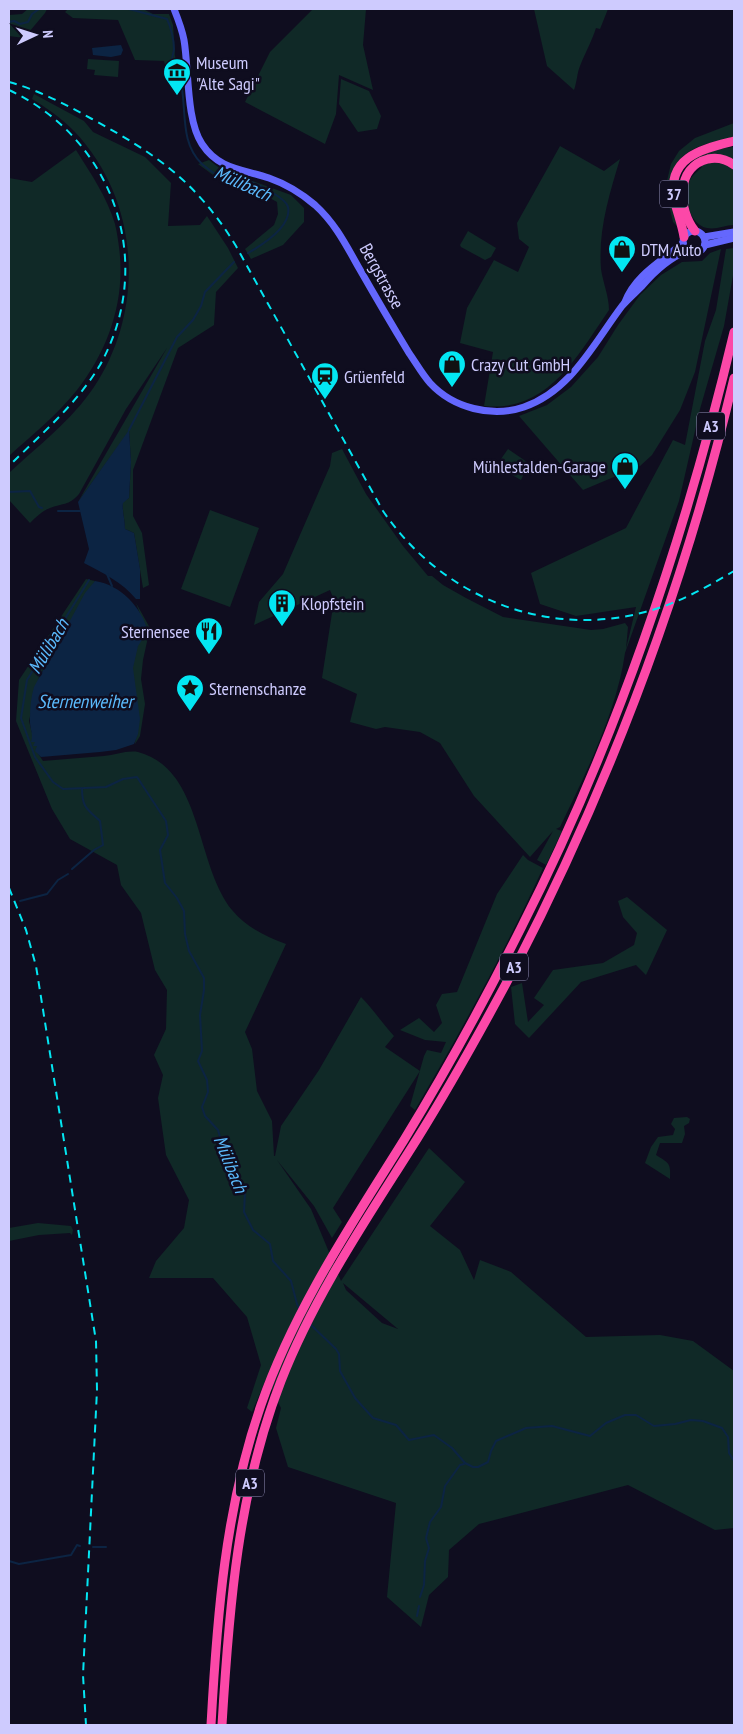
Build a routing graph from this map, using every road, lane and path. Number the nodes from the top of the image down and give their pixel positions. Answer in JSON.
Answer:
{"nodes":[{"id":1,"x":174,"y":9,"type":"edge"},
{"id":2,"x":734,"y":141,"type":"edge"},
{"id":3,"x":734,"y":165,"type":"edge"},
{"id":4,"x":695,"y":231,"type":"junction"},
{"id":5,"x":733,"y":236,"type":"edge"},
{"id":6,"x":704,"y":237,"type":"junction"},
{"id":7,"x":683,"y":240,"type":"junction"},
{"id":8,"x":705,"y":245,"type":"junction"},
{"id":9,"x":687,"y":252,"type":"junction"},
{"id":10,"x":624,"y":304,"type":"junction"},
{"id":11,"x":734,"y":332,"type":"edge"},
{"id":12,"x":734,"y":378,"type":"edge"},
{"id":13,"x":734,"y":390,"type":"edge"},
{"id":14,"x":728,"y":403,"type":"junction"},
{"id":15,"x":334,"y":1263,"type":"junction"},
{"id":16,"x":211,"y":1725,"type":"edge"},
{"id":17,"x":222,"y":1725,"type":"edge"}],
"edges":[{"from":1,"to":10,"type":"main road","name":"Bergstrasse"},
{"from":2,"to":7,"type":"highway","number":"37"},
{"from":3,"to":4,"type":"highway"},
{"from":4,"to":6,"type":"main road"},
{"from":4,"to":7,"type":"main road","name":"Bergstrasse"},
{"from":5,"to":6,"type":"main road","name":"Bergstrasse"},
{"from":5,"to":8,"type":"main road","name":"Bergstrasse"},
{"from":6,"to":8,"type":"main road"},
{"from":7,"to":9,"type":"main road"},
{"from":7,"to":10,"type":"main road","name":"Bergstrasse"},
{"from":8,"to":9,"type":"main road","name":"Bergstrasse"},
{"from":9,"to":10,"type":"main road","name":"Bergstrasse"},
{"from":11,"to":15,"type":"highway","number":"A3"},
{"from":12,"to":14,"type":"highway","number":"A3"},
{"from":13,"to":14,"type":"highway"},
{"from":14,"to":15,"type":"highway","number":"A3"},
{"from":15,"to":16,"type":"highway","number":"A3"},
{"from":15,"to":17,"type":"highway","number":"A3"}]}
